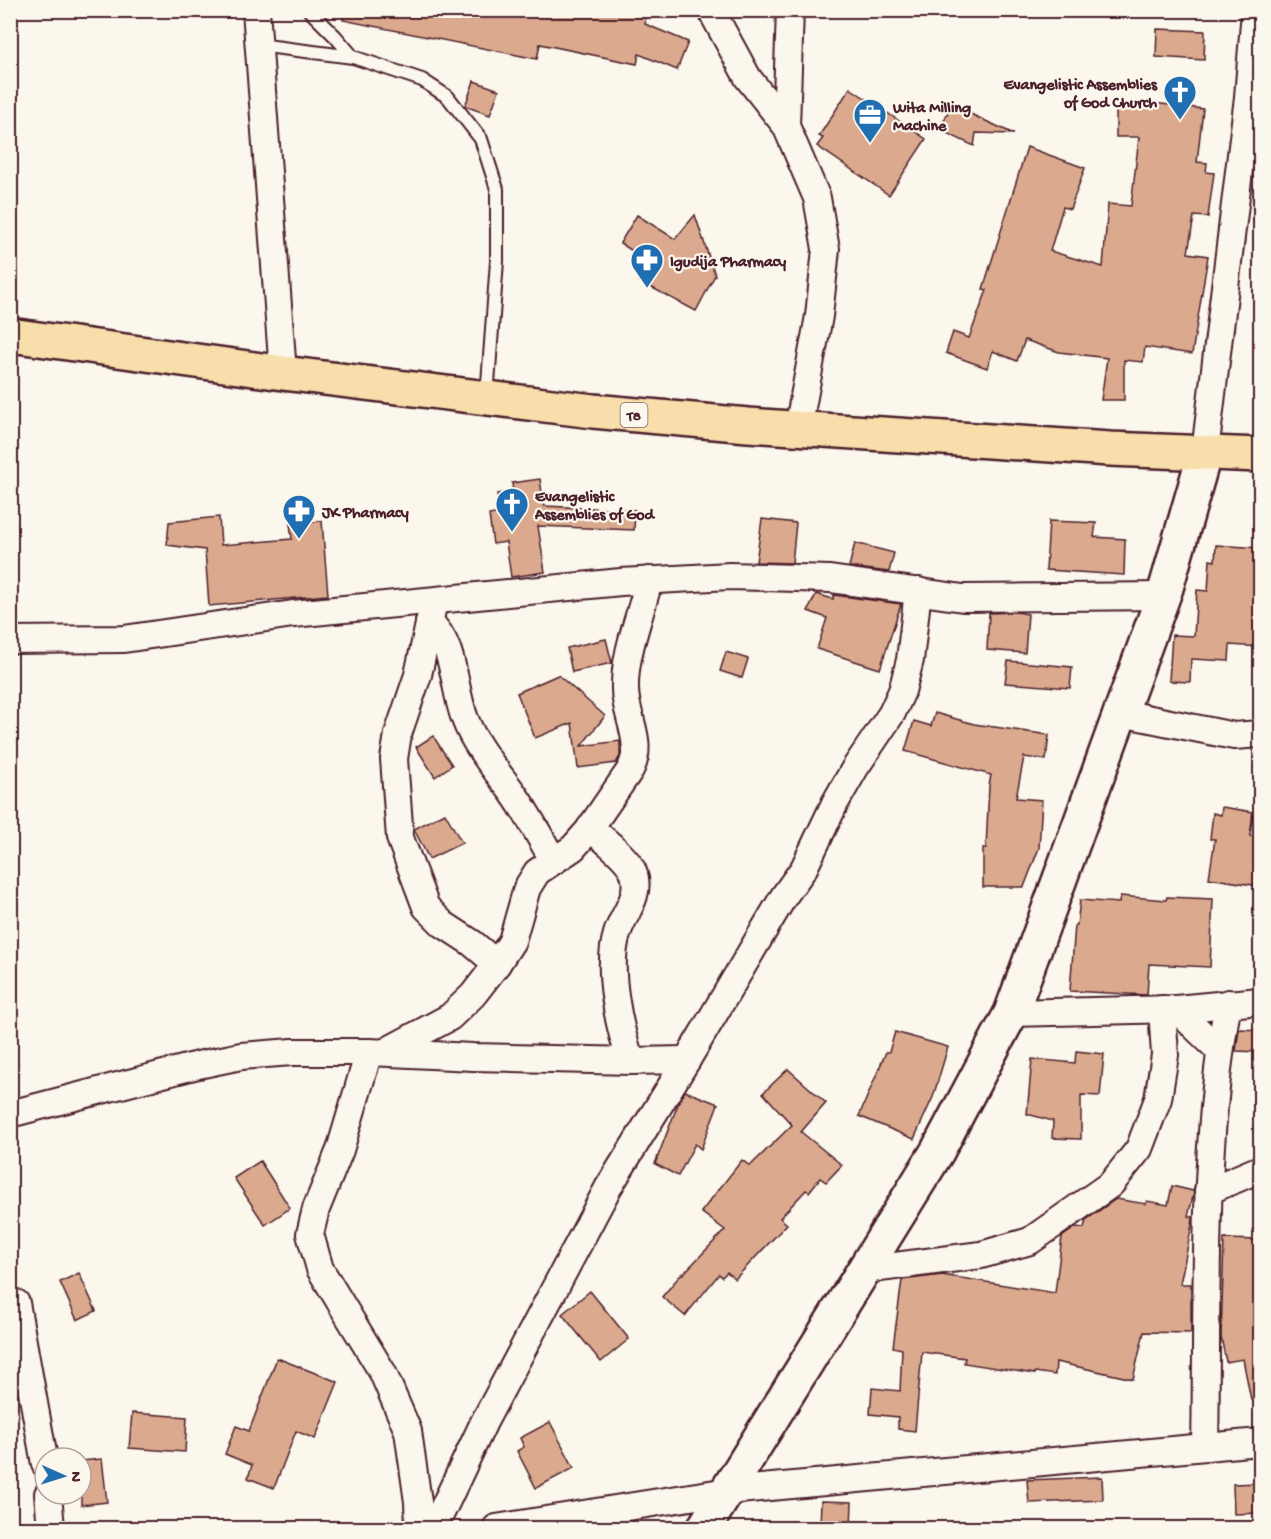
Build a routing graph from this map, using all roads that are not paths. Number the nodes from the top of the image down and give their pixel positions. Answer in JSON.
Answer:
{"nodes":[{"id":1,"x":256,"y":10,"type":"edge"},
{"id":2,"x":309,"y":10,"type":"edge"},
{"id":3,"x":711,"y":10,"type":"edge"},
{"id":4,"x":790,"y":10,"type":"edge"},
{"id":5,"x":1255,"y":10,"type":"edge"},
{"id":6,"x":258,"y":45,"type":"junction"},
{"id":7,"x":353,"y":57,"type":"junction"},
{"id":8,"x":786,"y":126,"type":"junction"},
{"id":9,"x":10,"y":335,"type":"edge"},
{"id":10,"x":283,"y":373,"type":"junction"},
{"id":11,"x":487,"y":398,"type":"junction"},
{"id":12,"x":798,"y":429,"type":"junction"},
{"id":13,"x":1205,"y":452,"type":"junction"},
{"id":14,"x":1260,"y":455,"type":"edge"},
{"id":15,"x":649,"y":580,"type":"junction"},
{"id":16,"x":918,"y":591,"type":"junction"},
{"id":17,"x":1163,"y":596,"type":"junction"},
{"id":18,"x":431,"y":611,"type":"junction"},
{"id":19,"x":10,"y":640,"type":"edge"},
{"id":20,"x":1121,"y":713,"type":"junction"},
{"id":21,"x":1260,"y":734,"type":"edge"},
{"id":22,"x":590,"y":828,"type":"junction"},
{"id":23,"x":553,"y":860,"type":"junction"},
{"id":24,"x":497,"y":964,"type":"junction"},
{"id":25,"x":1260,"y":1001,"type":"edge"},
{"id":26,"x":1228,"y":1003,"type":"junction"},
{"id":27,"x":1169,"y":1009,"type":"junction"},
{"id":28,"x":1011,"y":1013,"type":"junction"},
{"id":29,"x":1219,"y":1050,"type":"junction"},
{"id":30,"x":377,"y":1052,"type":"junction"},
{"id":31,"x":687,"y":1060,"type":"junction"},
{"id":32,"x":631,"y":1061,"type":"junction"},
{"id":33,"x":10,"y":1114,"type":"edge"},
{"id":34,"x":1260,"y":1169,"type":"edge"},
{"id":35,"x":1208,"y":1191,"type":"junction"},
{"id":36,"x":864,"y":1270,"type":"junction"},
{"id":37,"x":16,"y":1303,"type":"dead end"},
{"id":38,"x":1260,"y":1443,"type":"edge"},
{"id":39,"x":42,"y":1446,"type":"edge"},
{"id":40,"x":1205,"y":1447,"type":"junction"},
{"id":41,"x":728,"y":1491,"type":"junction"},
{"id":42,"x":49,"y":1506,"type":"edge"},
{"id":43,"x":707,"y":1527,"type":"edge"},
{"id":44,"x":51,"y":1528,"type":"edge"},
{"id":45,"x":419,"y":1528,"type":"edge"},
{"id":46,"x":434,"y":1528,"type":"edge"},
{"id":47,"x":496,"y":1528,"type":"edge"}],
"edges":[{"from":1,"to":6,"type":"street"},
{"from":2,"to":7,"type":"lane"},
{"from":3,"to":8,"type":"street"},
{"from":4,"to":8,"type":"street"},
{"from":5,"to":13,"type":"street"},
{"from":6,"to":7,"type":"lane"},
{"from":6,"to":10,"type":"street"},
{"from":7,"to":11,"type":"lane"},
{"from":8,"to":12,"type":"street"},
{"from":9,"to":10,"type":"main road","number":"T8"},
{"from":10,"to":11,"type":"main road","number":"T8"},
{"from":11,"to":12,"type":"main road","number":"T8"},
{"from":12,"to":13,"type":"main road","number":"T8"},
{"from":13,"to":14,"type":"main road","number":"T8"},
{"from":13,"to":17,"type":"street"},
{"from":15,"to":16,"type":"street"},
{"from":15,"to":18,"type":"street"},
{"from":15,"to":22,"type":"street"},
{"from":16,"to":17,"type":"street"},
{"from":16,"to":31,"type":"street"},
{"from":17,"to":20,"type":"street"},
{"from":18,"to":19,"type":"street"},
{"from":18,"to":23,"type":"street"},
{"from":18,"to":24,"type":"street"},
{"from":20,"to":21,"type":"street"},
{"from":20,"to":28,"type":"street"},
{"from":22,"to":23,"type":"street"},
{"from":22,"to":32,"type":"street"},
{"from":23,"to":24,"type":"street"},
{"from":24,"to":30,"type":"street"},
{"from":25,"to":26,"type":"street"},
{"from":26,"to":27,"type":"street"},
{"from":26,"to":29,"type":"street"},
{"from":27,"to":28,"type":"street"},
{"from":27,"to":29,"type":"street"},
{"from":27,"to":36,"type":"street"},
{"from":28,"to":36,"type":"street"},
{"from":29,"to":35,"type":"street"},
{"from":30,"to":32,"type":"street"},
{"from":30,"to":33,"type":"street"},
{"from":30,"to":45,"type":"street"},
{"from":31,"to":32,"type":"street"},
{"from":31,"to":46,"type":"street"},
{"from":34,"to":35,"type":"street"},
{"from":35,"to":40,"type":"street"},
{"from":36,"to":41,"type":"street"},
{"from":37,"to":39,"type":"street"},
{"from":38,"to":40,"type":"street"},
{"from":40,"to":41,"type":"street"},
{"from":41,"to":43,"type":"street"},
{"from":41,"to":47,"type":"street"},
{"from":42,"to":44,"type":"street"}]}
